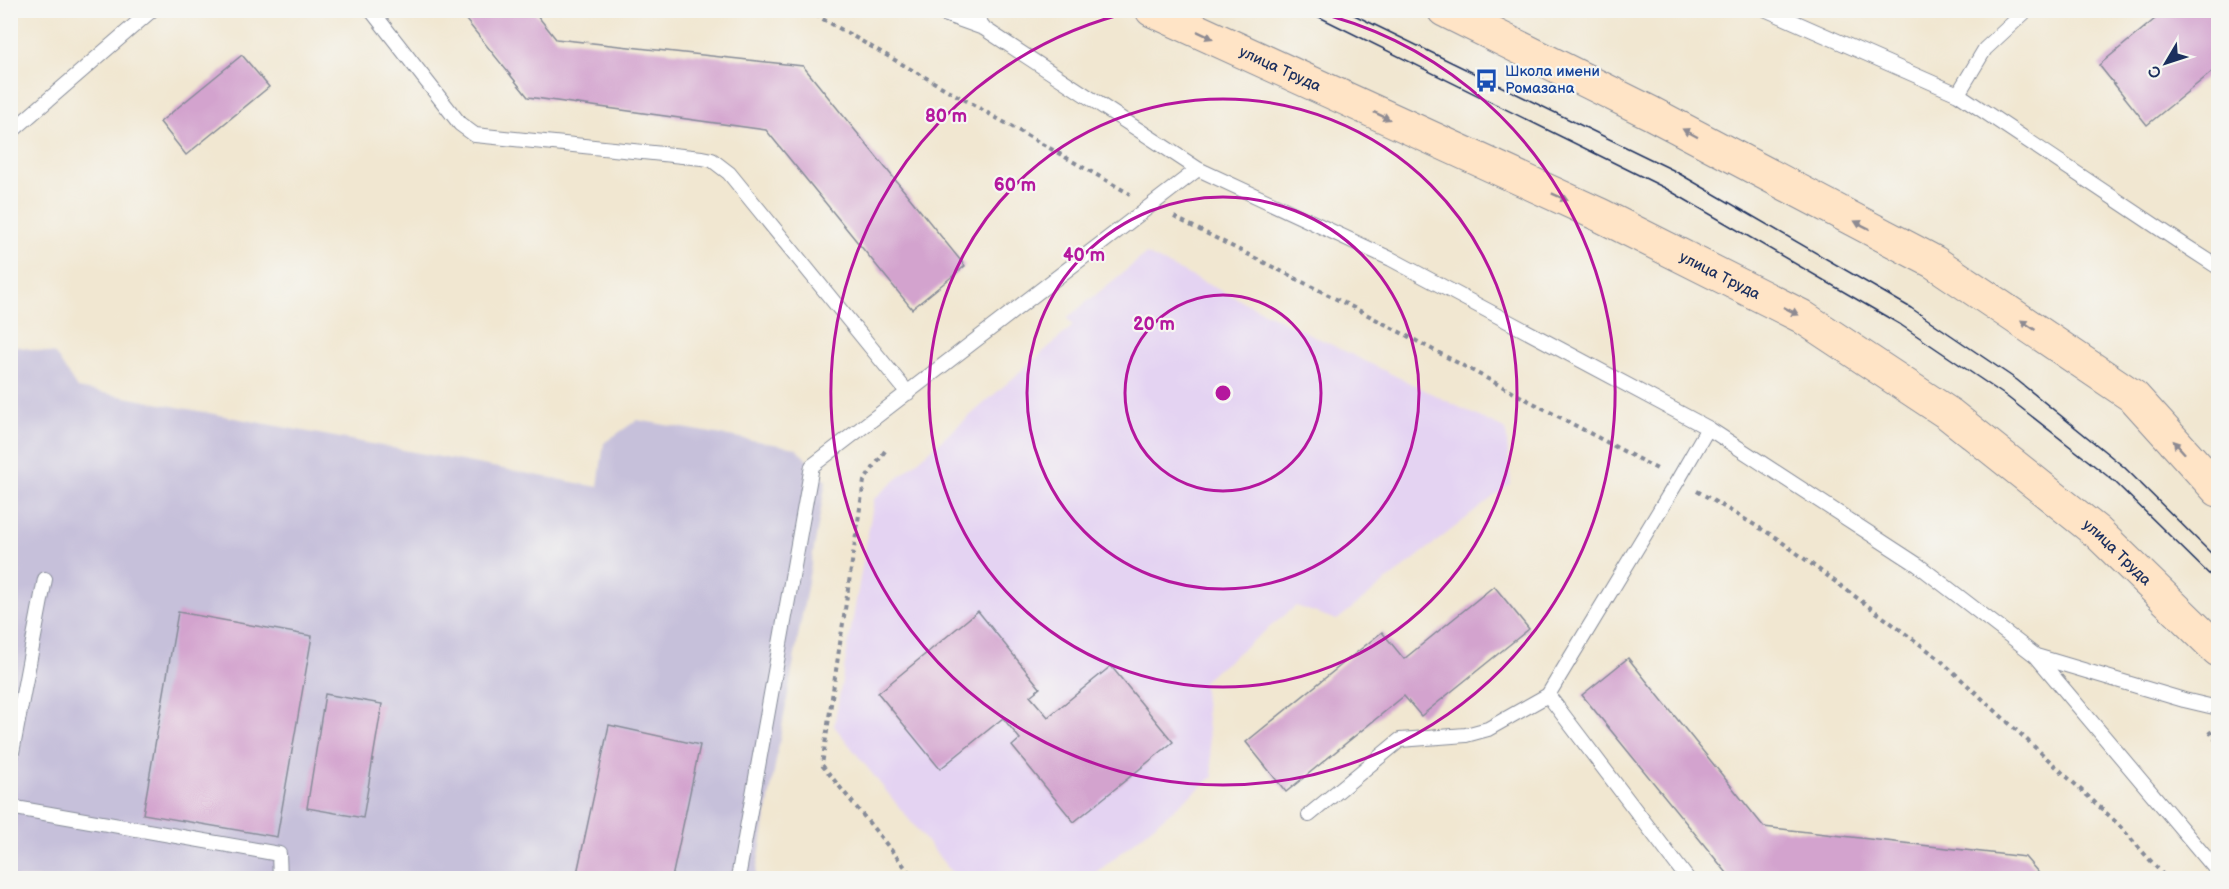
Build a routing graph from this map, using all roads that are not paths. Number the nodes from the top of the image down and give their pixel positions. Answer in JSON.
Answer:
{"nodes":[{"id":1,"x":152,"y":10,"type":"edge"},
{"id":2,"x":370,"y":10,"type":"edge"},
{"id":3,"x":933,"y":10,"type":"edge"},
{"id":4,"x":969,"y":10,"type":"edge"},
{"id":5,"x":1152,"y":10,"type":"edge"},
{"id":6,"x":1444,"y":10,"type":"edge"},
{"id":7,"x":1767,"y":10,"type":"edge"},
{"id":8,"x":2027,"y":10,"type":"edge"},
{"id":9,"x":985,"y":29,"type":"junction"},
{"id":10,"x":1958,"y":94,"type":"junction"},
{"id":11,"x":10,"y":133,"type":"edge"},
{"id":12,"x":1198,"y":169,"type":"junction"},
{"id":13,"x":2218,"y":267,"type":"edge"},
{"id":14,"x":908,"y":393,"type":"junction"},
{"id":15,"x":1708,"y":428,"type":"junction"},
{"id":16,"x":2218,"y":490,"type":"edge"},
{"id":17,"x":45,"y":579,"type":"dead end"},
{"id":18,"x":2218,"y":651,"type":"edge"},
{"id":19,"x":2036,"y":656,"type":"junction"},
{"id":20,"x":1548,"y":695,"type":"junction"},
{"id":21,"x":2218,"y":708,"type":"edge"},
{"id":22,"x":10,"y":764,"type":"edge"},
{"id":23,"x":10,"y":807,"type":"edge"},
{"id":24,"x":1309,"y":815,"type":"dead end"},
{"id":25,"x":2218,"y":872,"type":"edge"},
{"id":26,"x":280,"y":879,"type":"edge"},
{"id":27,"x":738,"y":879,"type":"edge"},
{"id":28,"x":1687,"y":879,"type":"edge"}],
"edges":[{"from":1,"to":11,"type":"lane"},
{"from":2,"to":14,"type":"lane"},
{"from":3,"to":9,"type":"lane"},
{"from":4,"to":9,"type":"lane"},
{"from":5,"to":18,"type":"main road","name":"улица Труда","one_way":true},
{"from":16,"to":6,"type":"main road","one_way":true},
{"from":7,"to":10,"type":"lane"},
{"from":8,"to":10,"type":"lane"},
{"from":9,"to":12,"type":"lane"},
{"from":10,"to":13,"type":"lane"},
{"from":12,"to":14,"type":"lane"},
{"from":12,"to":15,"type":"lane"},
{"from":14,"to":27,"type":"lane"},
{"from":15,"to":19,"type":"lane"},
{"from":15,"to":20,"type":"lane"},
{"from":17,"to":22,"type":"lane"},
{"from":19,"to":21,"type":"lane"},
{"from":19,"to":25,"type":"lane"},
{"from":20,"to":24,"type":"lane"},
{"from":20,"to":28,"type":"lane"},
{"from":23,"to":26,"type":"lane"}]}
